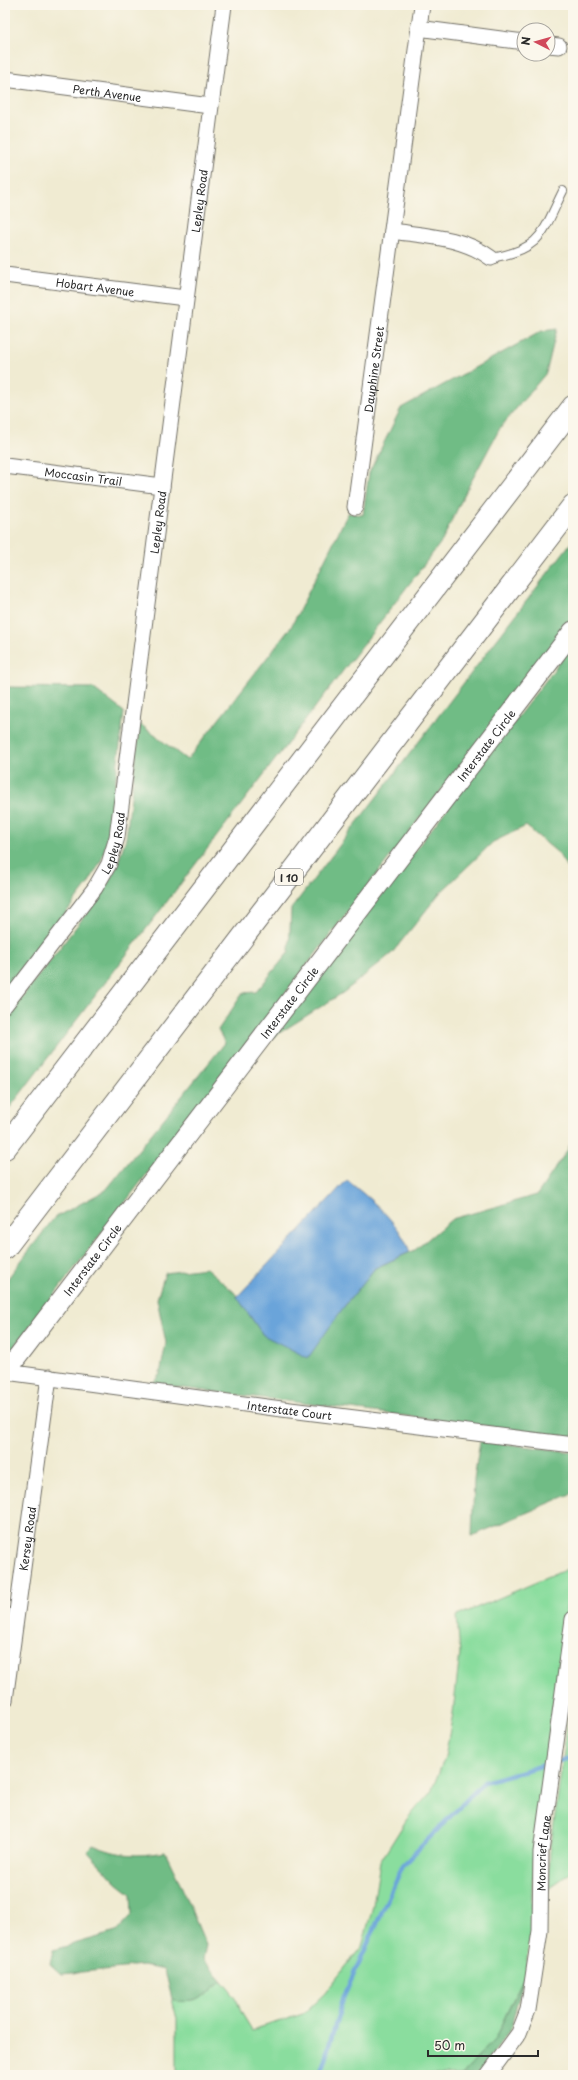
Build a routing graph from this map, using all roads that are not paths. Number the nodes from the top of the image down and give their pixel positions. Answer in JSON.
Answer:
{"nodes":[{"id":1,"x":224,"y":5,"type":"edge"},
{"id":2,"x":422,"y":5,"type":"edge"},
{"id":3,"x":418,"y":28,"type":"junction"},
{"id":4,"x":516,"y":41,"type":"edge"},
{"id":5,"x":5,"y":80,"type":"edge"},
{"id":6,"x":210,"y":106,"type":"junction"},
{"id":7,"x":563,"y":191,"type":"dead end"},
{"id":8,"x":392,"y":231,"type":"junction"},
{"id":9,"x":491,"y":258,"type":"joint"},
{"id":10,"x":5,"y":276,"type":"edge"},
{"id":11,"x":185,"y":298,"type":"junction"},
{"id":12,"x":573,"y":407,"type":"edge"},
{"id":13,"x":5,"y":466,"type":"edge"},
{"id":14,"x":162,"y":486,"type":"junction"},
{"id":15,"x":573,"y":506,"type":"edge"},
{"id":16,"x":355,"y":507,"type":"dead end"},
{"id":17,"x":573,"y":631,"type":"edge"},
{"id":18,"x":5,"y":1006,"type":"edge"},
{"id":19,"x":5,"y":1148,"type":"edge"},
{"id":20,"x":5,"y":1248,"type":"edge"},
{"id":21,"x":5,"y":1372,"type":"edge"},
{"id":22,"x":49,"y":1378,"type":"junction"},
{"id":23,"x":573,"y":1444,"type":"edge"},
{"id":24,"x":573,"y":1619,"type":"edge"},
{"id":25,"x":5,"y":1700,"type":"edge"},
{"id":26,"x":488,"y":2075,"type":"edge"}],
"edges":[{"from":1,"to":6,"type":"street","name":"Lepley Road"},
{"from":2,"to":3,"type":"street","name":"Dauphine Street"},
{"from":3,"to":4,"type":"street"},
{"from":3,"to":8,"type":"street","name":"Dauphine Street"},
{"from":5,"to":6,"type":"street","name":"Perth Avenue"},
{"from":6,"to":11,"type":"street","name":"Lepley Road"},
{"from":7,"to":9,"type":"lane"},
{"from":8,"to":9,"type":"street"},
{"from":8,"to":16,"type":"street","name":"Dauphine Street"},
{"from":10,"to":11,"type":"street","name":"Hobart Avenue"},
{"from":11,"to":14,"type":"street","name":"Lepley Road"},
{"from":12,"to":19,"type":"highway"},
{"from":13,"to":14,"type":"street","name":"Moccasin Trail"},
{"from":14,"to":18,"type":"street","name":"Lepley Road"},
{"from":15,"to":20,"type":"highway","number":"I 10"},
{"from":17,"to":21,"type":"street","name":"Interstate Circle"},
{"from":21,"to":22,"type":"street","name":"Interstate Court"},
{"from":22,"to":23,"type":"street","name":"Interstate Court"},
{"from":22,"to":25,"type":"street","name":"Kersey Road"},
{"from":24,"to":26,"type":"street","name":"Moncrief Lane"}]}
